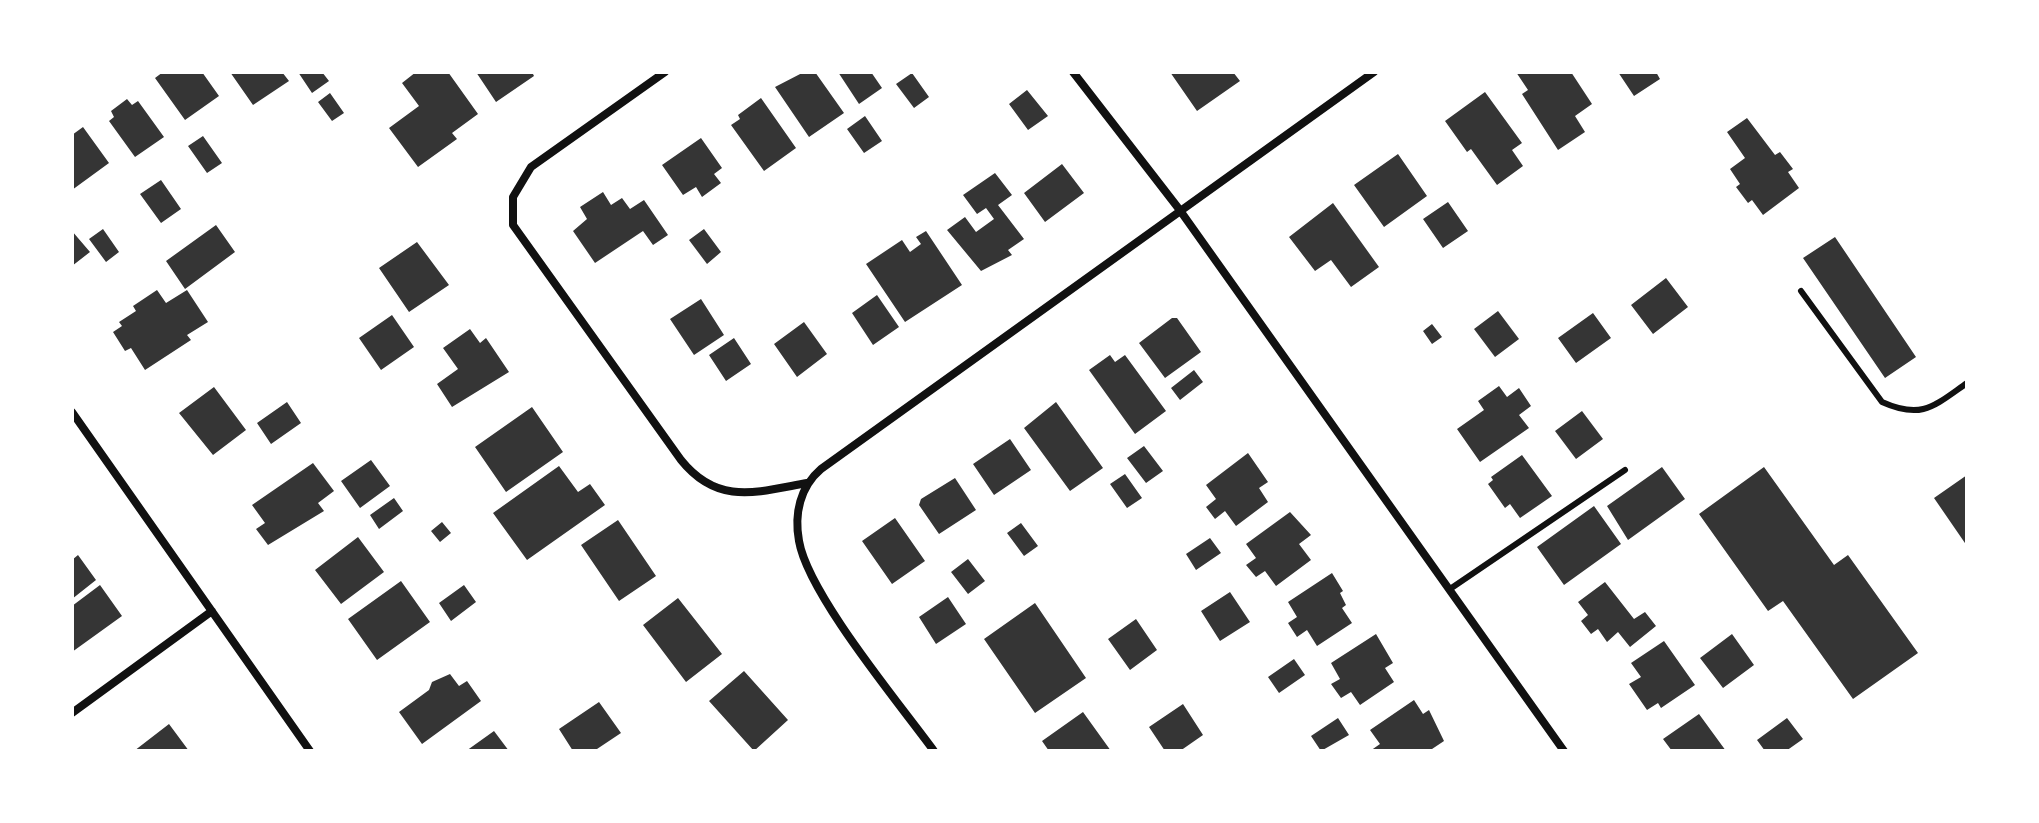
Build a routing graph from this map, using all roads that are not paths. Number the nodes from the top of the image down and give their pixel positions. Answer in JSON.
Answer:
{"nodes":[{"id":1,"x":665,"y":72,"type":"edge"},
{"id":2,"x":1073,"y":72,"type":"edge"},
{"id":3,"x":1374,"y":72,"type":"edge"},
{"id":4,"x":1179,"y":209,"type":"junction"},
{"id":5,"x":1801,"y":291,"type":"dead end"},
{"id":6,"x":1967,"y":383,"type":"edge"},
{"id":7,"x":72,"y":412,"type":"edge"},
{"id":8,"x":1625,"y":470,"type":"dead end"},
{"id":9,"x":807,"y":483,"type":"junction"},
{"id":10,"x":1450,"y":589,"type":"junction"},
{"id":11,"x":212,"y":611,"type":"junction"},
{"id":12,"x":72,"y":713,"type":"edge"},
{"id":13,"x":310,"y":751,"type":"edge"},
{"id":14,"x":934,"y":751,"type":"edge"},
{"id":15,"x":1564,"y":751,"type":"edge"}],
"edges":[{"from":1,"to":9,"type":"street"},
{"from":2,"to":4,"type":"street"},
{"from":3,"to":4,"type":"street"},
{"from":4,"to":9,"type":"street"},
{"from":4,"to":10,"type":"street"},
{"from":5,"to":6,"type":"lane"},
{"from":7,"to":11,"type":"street"},
{"from":8,"to":10,"type":"lane"},
{"from":9,"to":14,"type":"street"},
{"from":10,"to":15,"type":"street"},
{"from":11,"to":12,"type":"street"},
{"from":11,"to":13,"type":"street"}]}
